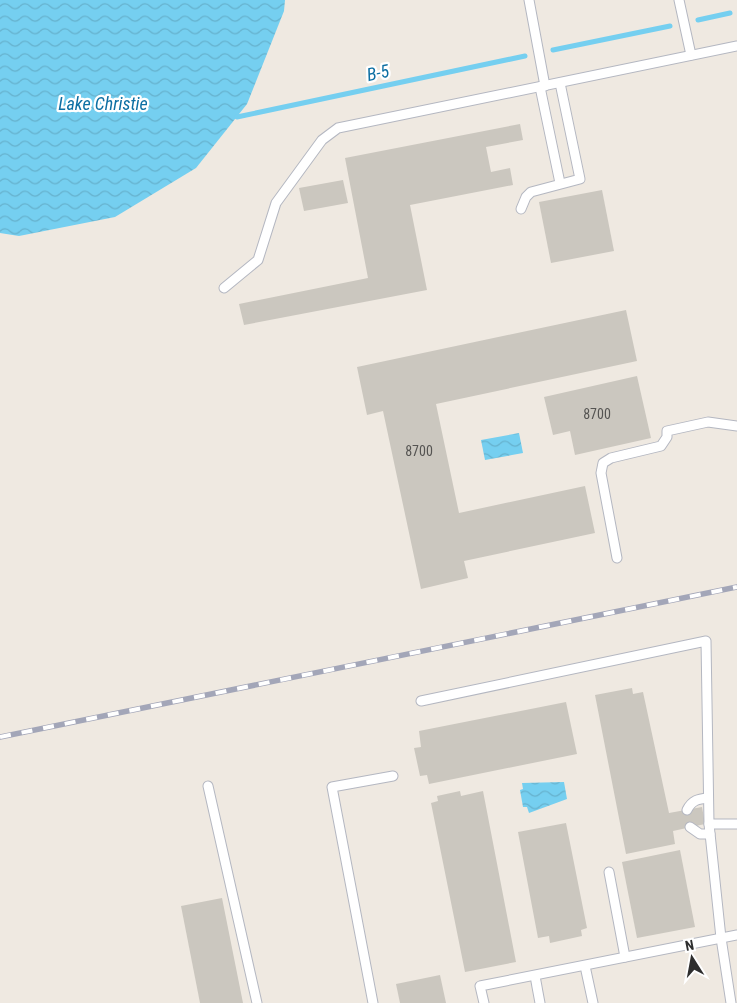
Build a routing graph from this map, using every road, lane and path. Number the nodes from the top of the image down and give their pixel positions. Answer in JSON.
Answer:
{"nodes":[{"id":1,"x":529,"y":0,"type":"edge"},
{"id":2,"x":679,"y":0,"type":"edge"},
{"id":3,"x":737,"y":46,"type":"edge"},
{"id":4,"x":691,"y":55,"type":"junction"},
{"id":5,"x":560,"y":82,"type":"junction"},
{"id":6,"x":542,"y":86,"type":"junction"},
{"id":7,"x":560,"y":184,"type":"junction"},
{"id":8,"x":521,"y":209,"type":"dead end"},
{"id":9,"x":224,"y":288,"type":"dead end"},
{"id":10,"x":737,"y":426,"type":"edge"},
{"id":11,"x":618,"y":558,"type":"dead end"},
{"id":12,"x":421,"y":701,"type":"dead end"},
{"id":13,"x":393,"y":776,"type":"dead end"},
{"id":14,"x":208,"y":786,"type":"dead end"},
{"id":15,"x":708,"y":798,"type":"junction"},
{"id":16,"x":687,"y":810,"type":"dead end"},
{"id":17,"x":709,"y":824,"type":"junction"},
{"id":18,"x":737,"y":824,"type":"edge"},
{"id":19,"x":690,"y":827,"type":"dead end"},
{"id":20,"x":710,"y":834,"type":"junction"},
{"id":21,"x":609,"y":872,"type":"dead end"},
{"id":22,"x":737,"y":935,"type":"edge"},
{"id":23,"x":721,"y":938,"type":"junction"},
{"id":24,"x":625,"y":957,"type":"junction"},
{"id":25,"x":585,"y":966,"type":"junction"},
{"id":26,"x":534,"y":976,"type":"junction"},
{"id":27,"x":737,"y":1002,"type":"edge"},
{"id":28,"x":257,"y":1003,"type":"edge"},
{"id":29,"x":372,"y":1003,"type":"edge"},
{"id":30,"x":484,"y":1003,"type":"edge"},
{"id":31,"x":540,"y":1003,"type":"edge"},
{"id":32,"x":593,"y":1003,"type":"edge"},
{"id":33,"x":730,"y":1003,"type":"edge"}],
"edges":[{"from":1,"to":6,"type":"lane"},
{"from":2,"to":4,"type":"lane"},
{"from":3,"to":4,"type":"lane"},
{"from":4,"to":5,"type":"lane"},
{"from":5,"to":6,"type":"lane"},
{"from":5,"to":7,"type":"lane"},
{"from":6,"to":7,"type":"lane"},
{"from":6,"to":9,"type":"lane"},
{"from":7,"to":8,"type":"lane"},
{"from":10,"to":11,"type":"lane"},
{"from":12,"to":15,"type":"lane"},
{"from":13,"to":29,"type":"lane"},
{"from":14,"to":28,"type":"lane"},
{"from":15,"to":16,"type":"lane"},
{"from":15,"to":17,"type":"lane"},
{"from":17,"to":18,"type":"lane"},
{"from":17,"to":20,"type":"lane"},
{"from":19,"to":20,"type":"lane"},
{"from":20,"to":23,"type":"lane"},
{"from":21,"to":24,"type":"lane"},
{"from":22,"to":23,"type":"lane"},
{"from":23,"to":24,"type":"lane"},
{"from":23,"to":33,"type":"lane"},
{"from":24,"to":25,"type":"lane"},
{"from":25,"to":26,"type":"lane"},
{"from":25,"to":32,"type":"lane"},
{"from":26,"to":30,"type":"lane"},
{"from":26,"to":31,"type":"lane"},
{"from":27,"to":33,"type":"lane"}]}
